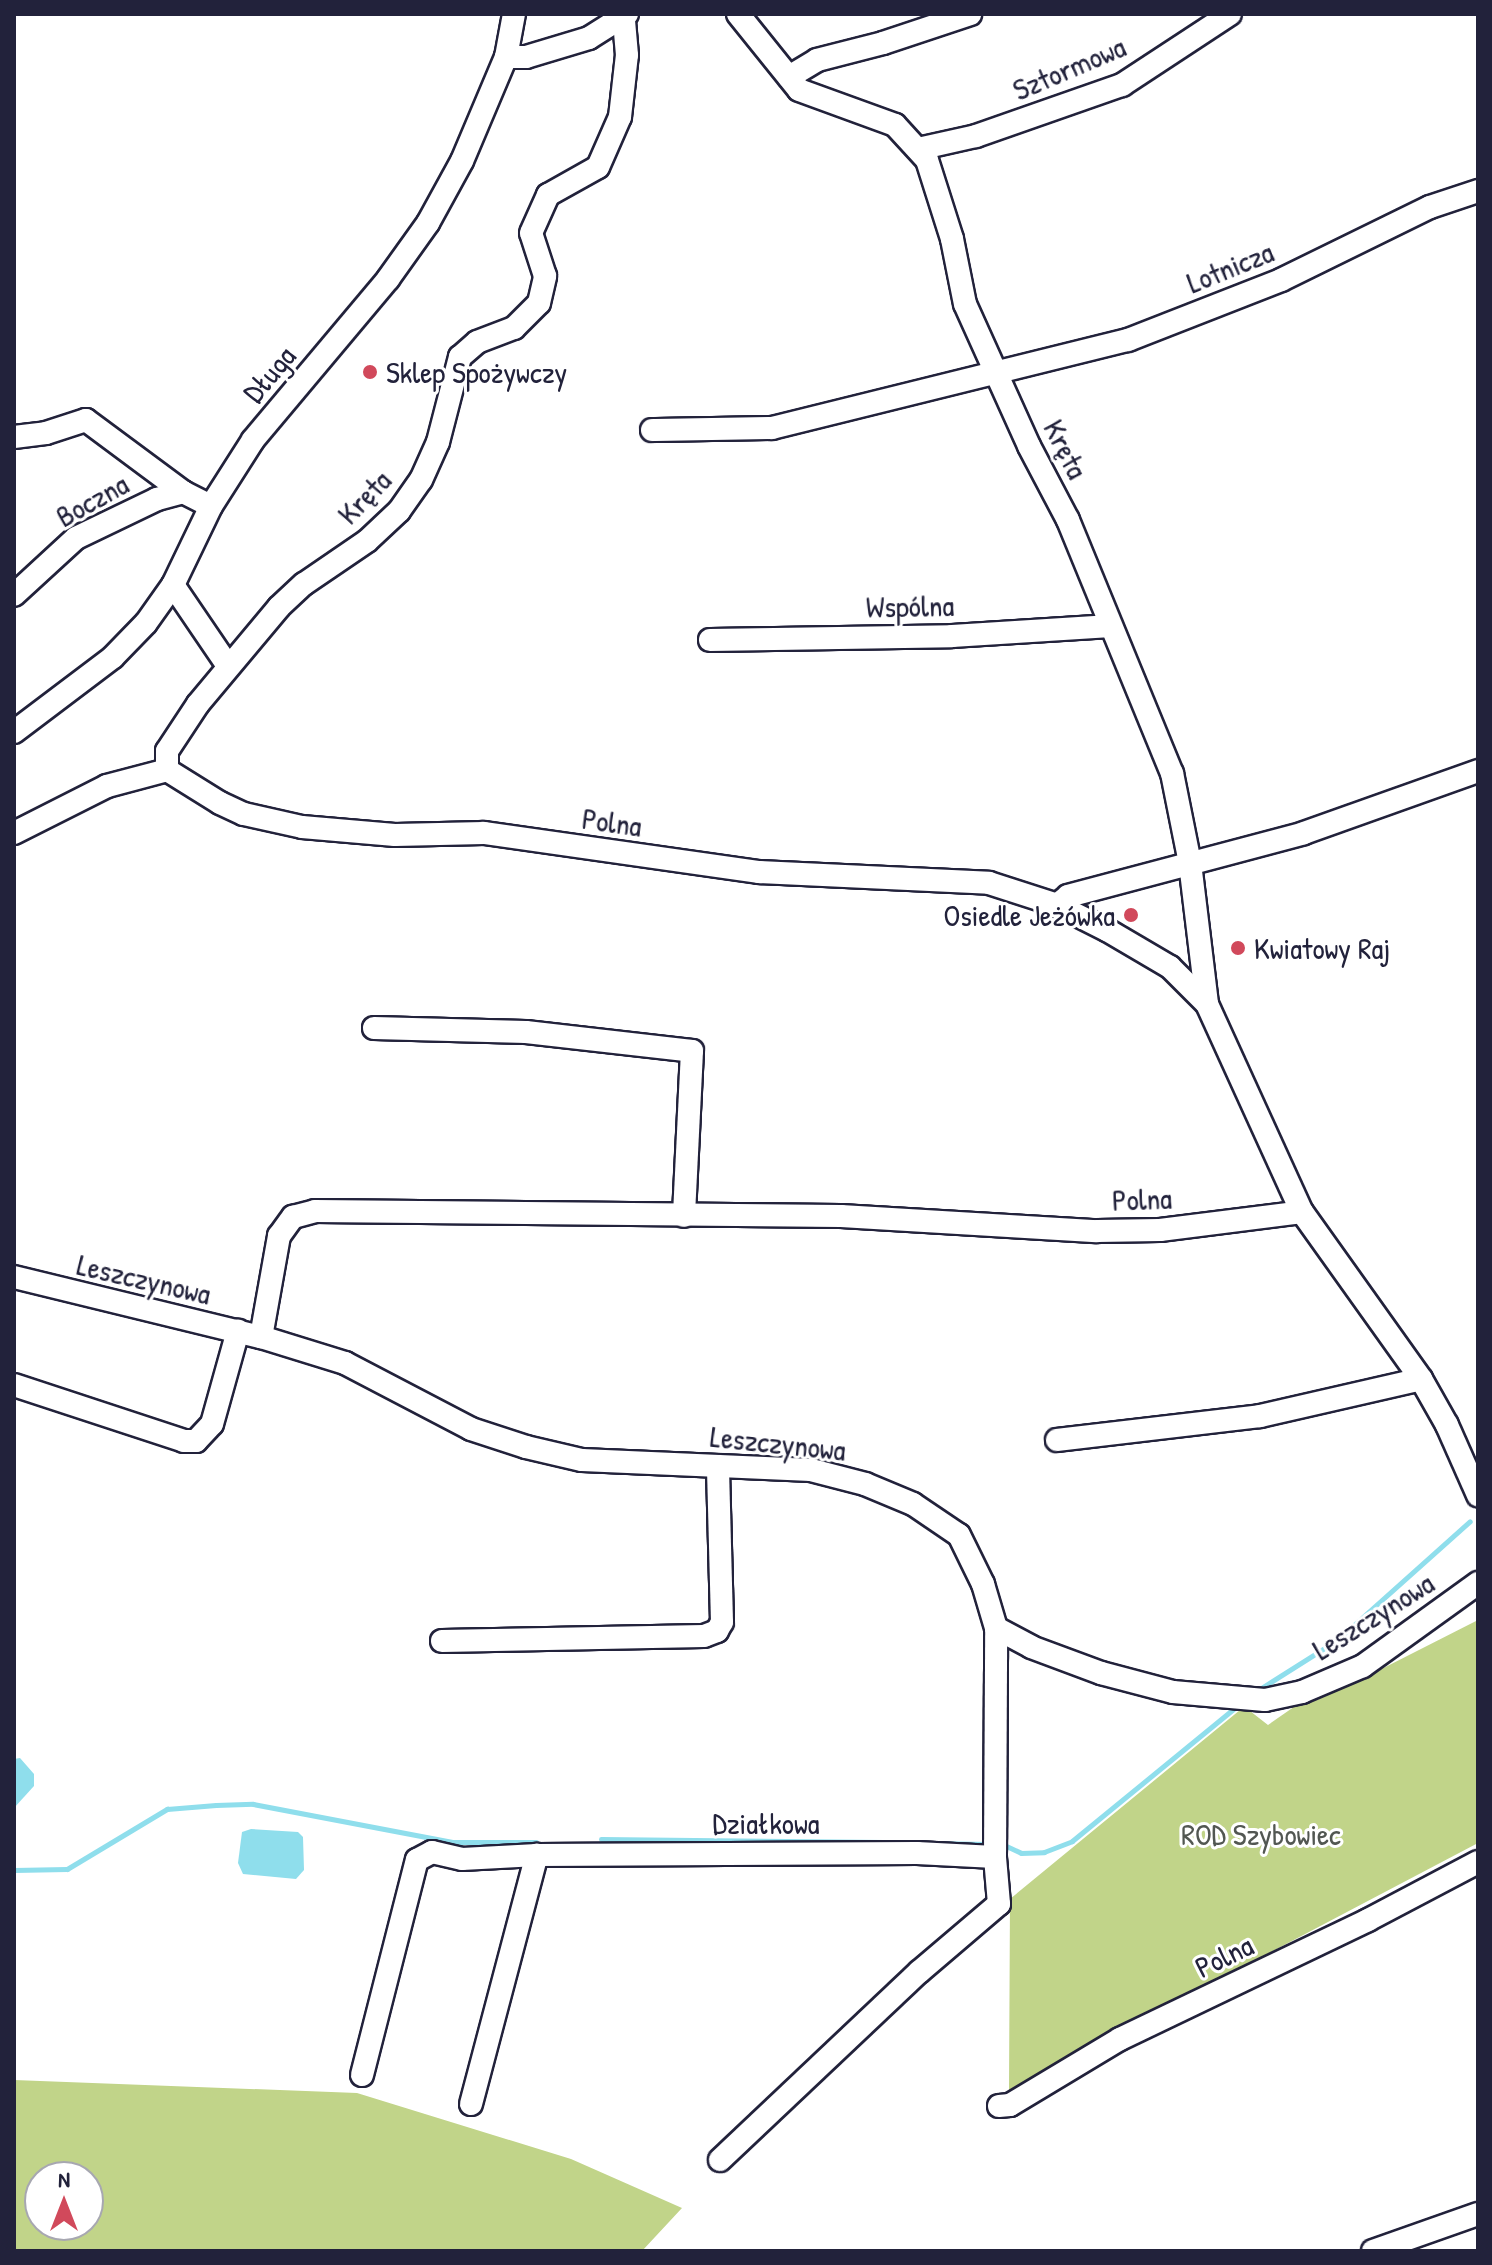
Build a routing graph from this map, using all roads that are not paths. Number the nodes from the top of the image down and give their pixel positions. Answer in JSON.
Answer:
{"nodes":[{"id":1,"x":514,"y":14,"type":"edge"},
{"id":2,"x":738,"y":14,"type":"edge"},
{"id":3,"x":970,"y":14,"type":"edge"},
{"id":4,"x":1230,"y":14,"type":"edge"},
{"id":5,"x":625,"y":16,"type":"edge"},
{"id":6,"x":506,"y":57,"type":"junction"},
{"id":7,"x":789,"y":77,"type":"junction"},
{"id":8,"x":918,"y":149,"type":"junction"},
{"id":9,"x":1478,"y":191,"type":"edge"},
{"id":10,"x":997,"y":375,"type":"junction"},
{"id":11,"x":652,"y":430,"type":"dead end"},
{"id":12,"x":14,"y":437,"type":"edge"},
{"id":13,"x":183,"y":492,"type":"junction"},
{"id":14,"x":211,"y":506,"type":"junction"},
{"id":15,"x":173,"y":585,"type":"junction"},
{"id":16,"x":14,"y":595,"type":"edge"},
{"id":17,"x":1111,"y":626,"type":"junction"},
{"id":18,"x":710,"y":640,"type":"dead end"},
{"id":19,"x":228,"y":666,"type":"junction"},
{"id":20,"x":14,"y":732,"type":"edge"},
{"id":21,"x":167,"y":770,"type":"junction"},
{"id":22,"x":1478,"y":771,"type":"edge"},
{"id":23,"x":14,"y":833,"type":"edge"},
{"id":24,"x":1190,"y":863,"type":"junction"},
{"id":25,"x":1057,"y":905,"type":"junction"},
{"id":26,"x":1207,"y":1004,"type":"junction"},
{"id":27,"x":374,"y":1028,"type":"dead end"},
{"id":28,"x":1302,"y":1212,"type":"junction"},
{"id":29,"x":684,"y":1216,"type":"junction"},
{"id":30,"x":14,"y":1277,"type":"edge"},
{"id":31,"x":238,"y":1331,"type":"junction"},
{"id":32,"x":261,"y":1337,"type":"junction"},
{"id":33,"x":1421,"y":1379,"type":"junction"},
{"id":34,"x":14,"y":1385,"type":"edge"},
{"id":35,"x":1057,"y":1440,"type":"dead end"},
{"id":36,"x":718,"y":1466,"type":"junction"},
{"id":37,"x":1478,"y":1495,"type":"edge"},
{"id":38,"x":1478,"y":1583,"type":"edge"},
{"id":39,"x":996,"y":1628,"type":"junction"},
{"id":40,"x":442,"y":1641,"type":"dead end"},
{"id":41,"x":997,"y":1846,"type":"junction"},
{"id":42,"x":537,"y":1855,"type":"junction"},
{"id":43,"x":1478,"y":1862,"type":"edge"},
{"id":44,"x":362,"y":2075,"type":"dead end"},
{"id":45,"x":471,"y":2104,"type":"dead end"},
{"id":46,"x":999,"y":2106,"type":"dead end"},
{"id":47,"x":720,"y":2160,"type":"dead end"},
{"id":48,"x":1478,"y":2214,"type":"edge"},
{"id":49,"x":1373,"y":2251,"type":"edge"}],
"edges":[{"from":1,"to":6,"type":"street","name":"Długa"},
{"from":2,"to":7,"type":"street","name":"Kręta"},
{"from":3,"to":7,"type":"street"},
{"from":4,"to":8,"type":"street","name":"Sztormowa"},
{"from":5,"to":6,"type":"street","name":"Kręta"},
{"from":5,"to":19,"type":"street","name":"Kręta"},
{"from":6,"to":14,"type":"street","name":"Długa"},
{"from":7,"to":8,"type":"street","name":"Kręta"},
{"from":8,"to":10,"type":"street","name":"Kręta"},
{"from":9,"to":10,"type":"street","name":"Lotnicza"},
{"from":10,"to":11,"type":"street","name":"Lotnicza"},
{"from":10,"to":17,"type":"street","name":"Kręta"},
{"from":12,"to":13,"type":"street"},
{"from":13,"to":14,"type":"street"},
{"from":13,"to":16,"type":"street","name":"Boczna"},
{"from":14,"to":15,"type":"street","name":"Długa"},
{"from":15,"to":19,"type":"street"},
{"from":15,"to":20,"type":"street","name":"Długa"},
{"from":17,"to":18,"type":"street","name":"Wspólna"},
{"from":17,"to":24,"type":"street","name":"Kręta"},
{"from":19,"to":21,"type":"street","name":"Kręta"},
{"from":21,"to":23,"type":"street"},
{"from":21,"to":25,"type":"street","name":"Polna"},
{"from":22,"to":24,"type":"street"},
{"from":24,"to":25,"type":"street"},
{"from":24,"to":26,"type":"street","name":"Kręta"},
{"from":25,"to":26,"type":"street","name":"Polna"},
{"from":26,"to":28,"type":"street","name":"Polna"},
{"from":27,"to":29,"type":"street"},
{"from":28,"to":29,"type":"street","name":"Polna"},
{"from":28,"to":33,"type":"street","name":"Polna"},
{"from":29,"to":32,"type":"street"},
{"from":30,"to":31,"type":"street","name":"Leszczynowa"},
{"from":31,"to":32,"type":"street","name":"Leszczynowa"},
{"from":31,"to":34,"type":"street"},
{"from":32,"to":36,"type":"street","name":"Leszczynowa"},
{"from":33,"to":35,"type":"street"},
{"from":33,"to":37,"type":"street","name":"Polna"},
{"from":36,"to":39,"type":"street","name":"Leszczynowa"},
{"from":36,"to":40,"type":"street"},
{"from":38,"to":39,"type":"street","name":"Leszczynowa"},
{"from":39,"to":41,"type":"street"},
{"from":41,"to":42,"type":"street","name":"Działkowa"},
{"from":41,"to":47,"type":"street"},
{"from":42,"to":44,"type":"street","name":"Działkowa"},
{"from":42,"to":45,"type":"street"},
{"from":43,"to":46,"type":"street","name":"Polna"},
{"from":48,"to":49,"type":"street"}]}
